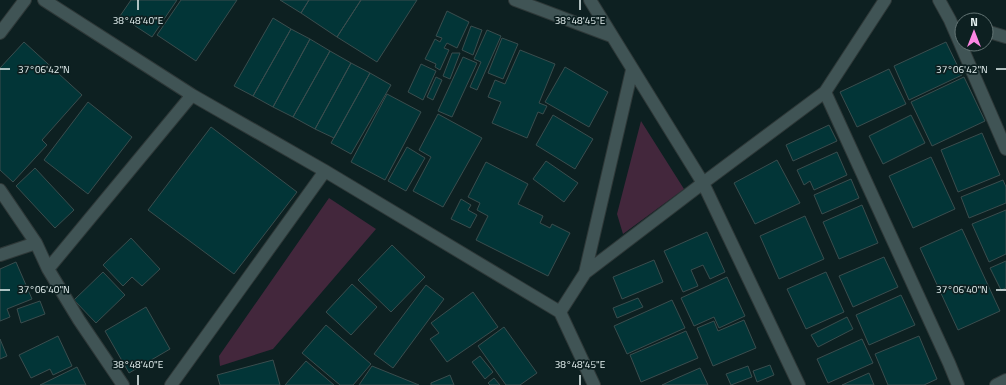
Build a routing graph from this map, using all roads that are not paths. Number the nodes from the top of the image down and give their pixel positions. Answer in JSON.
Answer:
{"nodes":[{"id":1,"x":25,"y":0,"type":"edge"},
{"id":2,"x":44,"y":0,"type":"edge"},
{"id":3,"x":515,"y":0,"type":"edge"},
{"id":4,"x":590,"y":0,"type":"edge"},
{"id":5,"x":885,"y":0,"type":"edge"},
{"id":6,"x":939,"y":0,"type":"edge"},
{"id":7,"x":950,"y":20,"type":"junction"},
{"id":8,"x":954,"y":21,"type":"edge"},
{"id":9,"x":0,"y":33,"type":"edge"},
{"id":10,"x":994,"y":33,"type":"edge"},
{"id":11,"x":611,"y":36,"type":"junction"},
{"id":12,"x":1006,"y":37,"type":"edge"},
{"id":13,"x":632,"y":70,"type":"junction"},
{"id":14,"x":824,"y":92,"type":"junction"},
{"id":15,"x":192,"y":95,"type":"junction"},
{"id":16,"x":1006,"y":149,"type":"edge"},
{"id":17,"x":325,"y":171,"type":"junction"},
{"id":18,"x":703,"y":184,"type":"junction"},
{"id":19,"x":0,"y":190,"type":"edge"},
{"id":20,"x":36,"y":243,"type":"junction"},
{"id":21,"x":0,"y":255,"type":"edge"},
{"id":22,"x":48,"y":268,"type":"junction"},
{"id":23,"x":585,"y":273,"type":"junction"},
{"id":24,"x":560,"y":312,"type":"junction"},
{"id":25,"x":1006,"y":380,"type":"edge"},
{"id":26,"x":123,"y":385,"type":"edge"},
{"id":27,"x":171,"y":385,"type":"edge"},
{"id":28,"x":594,"y":385,"type":"edge"},
{"id":29,"x":799,"y":385,"type":"edge"},
{"id":30,"x":958,"y":385,"type":"edge"},
{"id":31,"x":996,"y":385,"type":"edge"}],
"edges":[{"from":1,"to":9,"type":"street"},
{"from":2,"to":15,"type":"street"},
{"from":3,"to":11,"type":"street"},
{"from":4,"to":11,"type":"street"},
{"from":5,"to":14,"type":"street"},
{"from":6,"to":7,"type":"street"},
{"from":7,"to":8,"type":"street"},
{"from":7,"to":16,"type":"street"},
{"from":10,"to":12,"type":"street"},
{"from":11,"to":13,"type":"street"},
{"from":13,"to":18,"type":"street"},
{"from":13,"to":23,"type":"street"},
{"from":14,"to":18,"type":"street"},
{"from":14,"to":30,"type":"street"},
{"from":15,"to":17,"type":"street"},
{"from":15,"to":22,"type":"street"},
{"from":17,"to":24,"type":"street"},
{"from":17,"to":27,"type":"street"},
{"from":18,"to":23,"type":"street"},
{"from":18,"to":29,"type":"street"},
{"from":19,"to":20,"type":"street"},
{"from":20,"to":21,"type":"street"},
{"from":20,"to":22,"type":"street"},
{"from":22,"to":26,"type":"street"},
{"from":23,"to":24,"type":"street"},
{"from":24,"to":28,"type":"street"},
{"from":25,"to":31,"type":"street"}]}
